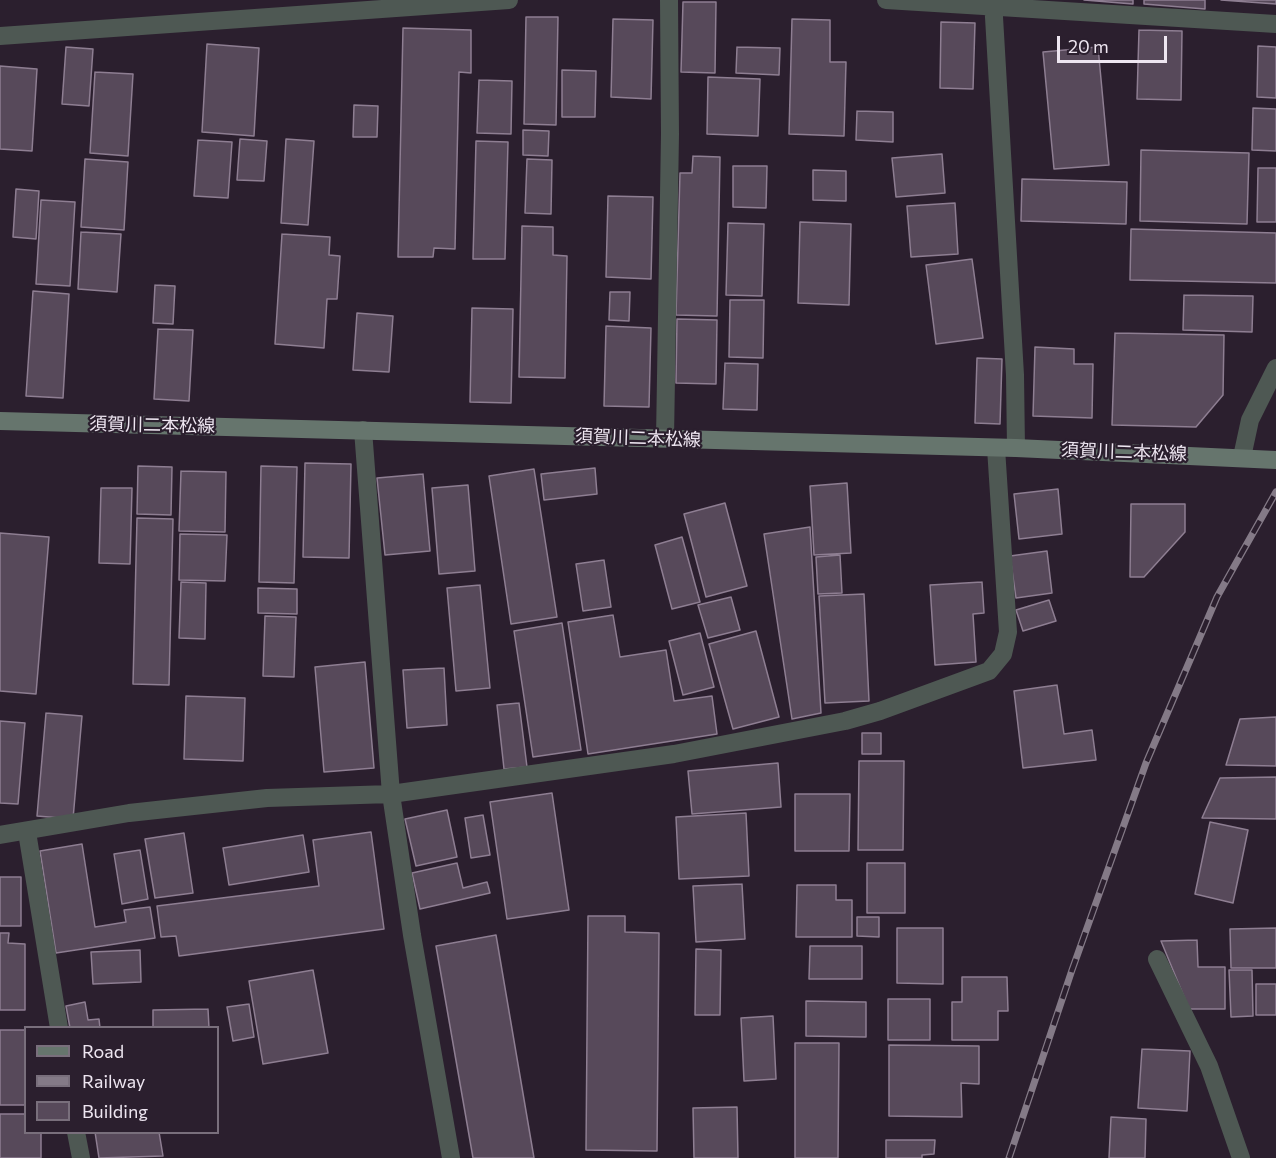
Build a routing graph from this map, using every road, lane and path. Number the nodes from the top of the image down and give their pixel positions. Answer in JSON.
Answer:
{"nodes":[{"id":1,"x":508,"y":0,"type":"edge"},
{"id":2,"x":669,"y":0,"type":"edge"},
{"id":3,"x":886,"y":0,"type":"edge"},
{"id":4,"x":993,"y":4,"type":"edge"},
{"id":5,"x":310,"y":6,"type":"edge"},
{"id":6,"x":1276,"y":24,"type":"edge"},
{"id":7,"x":0,"y":36,"type":"edge"},
{"id":8,"x":1276,"y":368,"type":"edge"},
{"id":9,"x":0,"y":421,"type":"edge"},
{"id":10,"x":363,"y":430,"type":"junction"},
{"id":11,"x":665,"y":438,"type":"junction"},
{"id":12,"x":996,"y":448,"type":"junction"},
{"id":13,"x":1016,"y":448,"type":"junction"},
{"id":14,"x":1242,"y":457,"type":"junction"},
{"id":15,"x":1276,"y":460,"type":"edge"},
{"id":16,"x":391,"y":794,"type":"junction"},
{"id":17,"x":27,"y":832,"type":"junction"},
{"id":18,"x":0,"y":835,"type":"edge"},
{"id":19,"x":1157,"y":959,"type":"dead end"},
{"id":20,"x":59,"y":1026,"type":"edge"},
{"id":21,"x":76,"y":1134,"type":"edge"},
{"id":22,"x":81,"y":1158,"type":"edge"},
{"id":23,"x":451,"y":1158,"type":"edge"},
{"id":24,"x":1241,"y":1158,"type":"edge"}],
"edges":[{"from":1,"to":5,"type":"street"},
{"from":2,"to":11,"type":"street"},
{"from":3,"to":4,"type":"street"},
{"from":4,"to":6,"type":"street"},
{"from":4,"to":13,"type":"street"},
{"from":5,"to":7,"type":"street"},
{"from":8,"to":14,"type":"street"},
{"from":9,"to":10,"type":"main road","name":"須賀川二本松線"},
{"from":10,"to":11,"type":"main road","name":"須賀川二本松線"},
{"from":10,"to":16,"type":"street"},
{"from":11,"to":12,"type":"main road","name":"須賀川二本松線"},
{"from":12,"to":13,"type":"main road","name":"須賀川二本松線"},
{"from":12,"to":16,"type":"street"},
{"from":13,"to":14,"type":"main road","name":"須賀川二本松線"},
{"from":14,"to":15,"type":"main road","name":"須賀川二本松線"},
{"from":16,"to":17,"type":"street"},
{"from":16,"to":23,"type":"street"},
{"from":17,"to":18,"type":"street"},
{"from":17,"to":20,"type":"street"},
{"from":19,"to":24,"type":"street"},
{"from":21,"to":22,"type":"street"}]}
